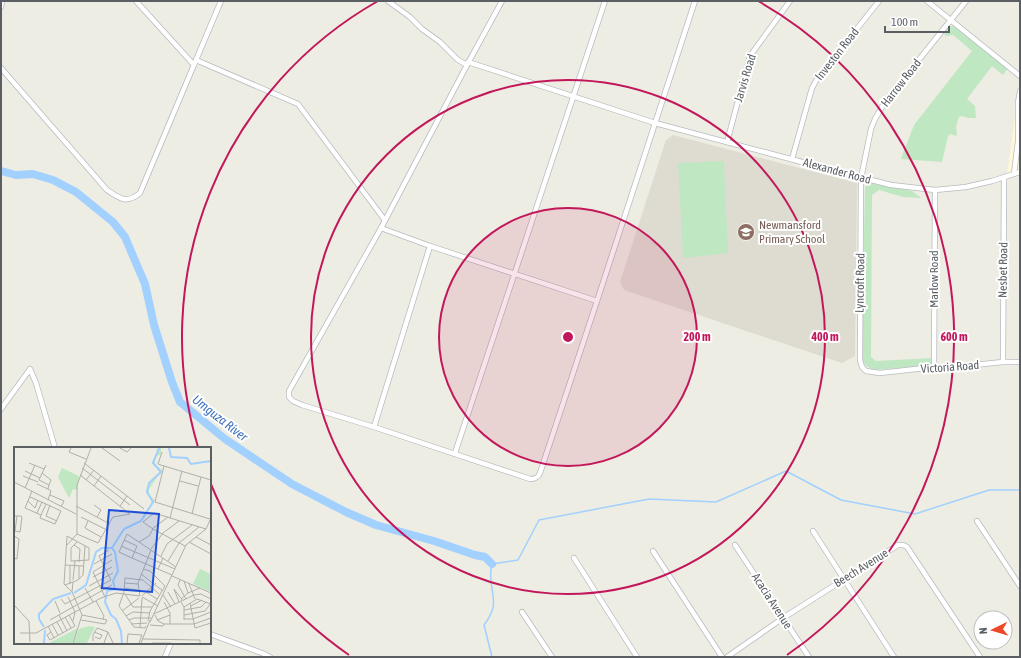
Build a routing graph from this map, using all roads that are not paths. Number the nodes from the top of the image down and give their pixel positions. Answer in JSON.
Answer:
{"nodes":[{"id":1,"x":2,"y":1,"type":"edge"},
{"id":2,"x":136,"y":1,"type":"edge"},
{"id":3,"x":221,"y":1,"type":"edge"},
{"id":4,"x":388,"y":1,"type":"edge"},
{"id":5,"x":502,"y":1,"type":"edge"},
{"id":6,"x":605,"y":1,"type":"edge"},
{"id":7,"x":695,"y":1,"type":"edge"},
{"id":8,"x":790,"y":1,"type":"edge"},
{"id":9,"x":879,"y":1,"type":"edge"},
{"id":10,"x":927,"y":1,"type":"edge"},
{"id":11,"x":966,"y":1,"type":"edge"},
{"id":12,"x":1,"y":7,"type":"edge"},
{"id":13,"x":951,"y":20,"type":"junction"},
{"id":14,"x":195,"y":63,"type":"junction"},
{"id":15,"x":467,"y":64,"type":"junction"},
{"id":16,"x":1,"y":68,"type":"edge"},
{"id":17,"x":1019,"y":74,"type":"edge"},
{"id":18,"x":1020,"y":91,"type":"edge"},
{"id":19,"x":573,"y":97,"type":"junction"},
{"id":20,"x":655,"y":123,"type":"junction"},
{"id":21,"x":727,"y":142,"type":"junction"},
{"id":22,"x":792,"y":159,"type":"junction"},
{"id":23,"x":1020,"y":172,"type":"edge"},
{"id":24,"x":1014,"y":174,"type":"junction"},
{"id":25,"x":861,"y":178,"type":"junction"},
{"id":26,"x":1004,"y":178,"type":"junction"},
{"id":27,"x":935,"y":190,"type":"junction"},
{"id":28,"x":384,"y":219,"type":"junction"},
{"id":29,"x":381,"y":228,"type":"junction"},
{"id":30,"x":430,"y":246,"type":"junction"},
{"id":31,"x":514,"y":274,"type":"junction"},
{"id":32,"x":597,"y":301,"type":"junction"},
{"id":33,"x":1002,"y":362,"type":"junction"},
{"id":34,"x":1020,"y":362,"type":"edge"},
{"id":35,"x":934,"y":367,"type":"junction"},
{"id":36,"x":880,"y":373,"type":"joint"},
{"id":37,"x":1,"y":409,"type":"edge"},
{"id":38,"x":374,"y":427,"type":"junction"},
{"id":39,"x":54,"y":447,"type":"edge"},
{"id":40,"x":455,"y":453,"type":"junction"},
{"id":41,"x":977,"y":521,"type":"dead end"},
{"id":42,"x":813,"y":531,"type":"dead end"},
{"id":43,"x":735,"y":545,"type":"dead end"},
{"id":44,"x":653,"y":551,"type":"dead end"},
{"id":45,"x":574,"y":558,"type":"dead end"},
{"id":46,"x":843,"y":579,"type":"junction"},
{"id":47,"x":1020,"y":586,"type":"edge"},
{"id":48,"x":522,"y":612,"type":"dead end"},
{"id":49,"x":783,"y":618,"type":"junction"},
{"id":50,"x":211,"y":634,"type":"edge"},
{"id":51,"x":171,"y":644,"type":"edge"},
{"id":52,"x":261,"y":655,"type":"edge"},
{"id":53,"x":165,"y":657,"type":"edge"},
{"id":54,"x":270,"y":657,"type":"edge"},
{"id":55,"x":552,"y":657,"type":"edge"},
{"id":56,"x":638,"y":657,"type":"edge"},
{"id":57,"x":722,"y":657,"type":"edge"},
{"id":58,"x":728,"y":657,"type":"edge"},
{"id":59,"x":809,"y":657,"type":"edge"},
{"id":60,"x":894,"y":657,"type":"edge"},
{"id":61,"x":980,"y":657,"type":"edge"}],
"edges":[{"from":1,"to":12,"type":"street"},
{"from":2,"to":14,"type":"street"},
{"from":3,"to":14,"type":"street"},
{"from":4,"to":15,"type":"street"},
{"from":5,"to":15,"type":"street"},
{"from":6,"to":19,"type":"street"},
{"from":7,"to":20,"type":"street"},
{"from":8,"to":21,"type":"street","name":"Jarvis Road"},
{"from":9,"to":22,"type":"street","name":"Investon Road"},
{"from":10,"to":13,"type":"street"},
{"from":11,"to":13,"type":"street","name":"Harrow Road"},
{"from":13,"to":17,"type":"street"},
{"from":13,"to":25,"type":"street","name":"Harrow Road"},
{"from":14,"to":16,"type":"street"},
{"from":14,"to":28,"type":"street"},
{"from":15,"to":19,"type":"street","name":"Alexander Road"},
{"from":15,"to":28,"type":"street"},
{"from":18,"to":24,"type":"street"},
{"from":19,"to":20,"type":"street","name":"Alexander Road"},
{"from":19,"to":31,"type":"street"},
{"from":20,"to":21,"type":"street","name":"Alexander Road"},
{"from":20,"to":32,"type":"street"},
{"from":21,"to":22,"type":"street","name":"Alexander Road"},
{"from":22,"to":25,"type":"street","name":"Alexander Road"},
{"from":23,"to":24,"type":"street","name":"Alexander Road"},
{"from":24,"to":26,"type":"street","name":"Alexander Road"},
{"from":25,"to":27,"type":"street","name":"Alexander Road"},
{"from":25,"to":36,"type":"street","name":"Lyncroft Road"},
{"from":26,"to":27,"type":"street","name":"Alexander Road"},
{"from":26,"to":33,"type":"street","name":"Nesbet Road"},
{"from":27,"to":35,"type":"street","name":"Marlow Road"},
{"from":28,"to":29,"type":"street"},
{"from":29,"to":30,"type":"street"},
{"from":29,"to":38,"type":"street"},
{"from":30,"to":31,"type":"street"},
{"from":30,"to":38,"type":"street"},
{"from":31,"to":32,"type":"street"},
{"from":31,"to":40,"type":"street"},
{"from":32,"to":40,"type":"street"},
{"from":33,"to":34,"type":"street","name":"Victoria Road"},
{"from":33,"to":35,"type":"street","name":"Victoria Road"},
{"from":35,"to":36,"type":"street","name":"Victoria Road"},
{"from":37,"to":39,"type":"street"},
{"from":38,"to":40,"type":"street"},
{"from":41,"to":47,"type":"street"},
{"from":42,"to":46,"type":"street"},
{"from":43,"to":49,"type":"street","name":"Acacia Avenue"},
{"from":44,"to":57,"type":"street"},
{"from":45,"to":56,"type":"street"},
{"from":46,"to":49,"type":"street","name":"Beech Avenue"},
{"from":46,"to":60,"type":"street"},
{"from":46,"to":61,"type":"street","name":"Beech Avenue"},
{"from":48,"to":55,"type":"street"},
{"from":49,"to":58,"type":"street","name":"Beech Avenue"},
{"from":49,"to":59,"type":"street","name":"Acacia Avenue"},
{"from":50,"to":52,"type":"street"},
{"from":51,"to":53,"type":"street"},
{"from":52,"to":54,"type":"street"}]}
